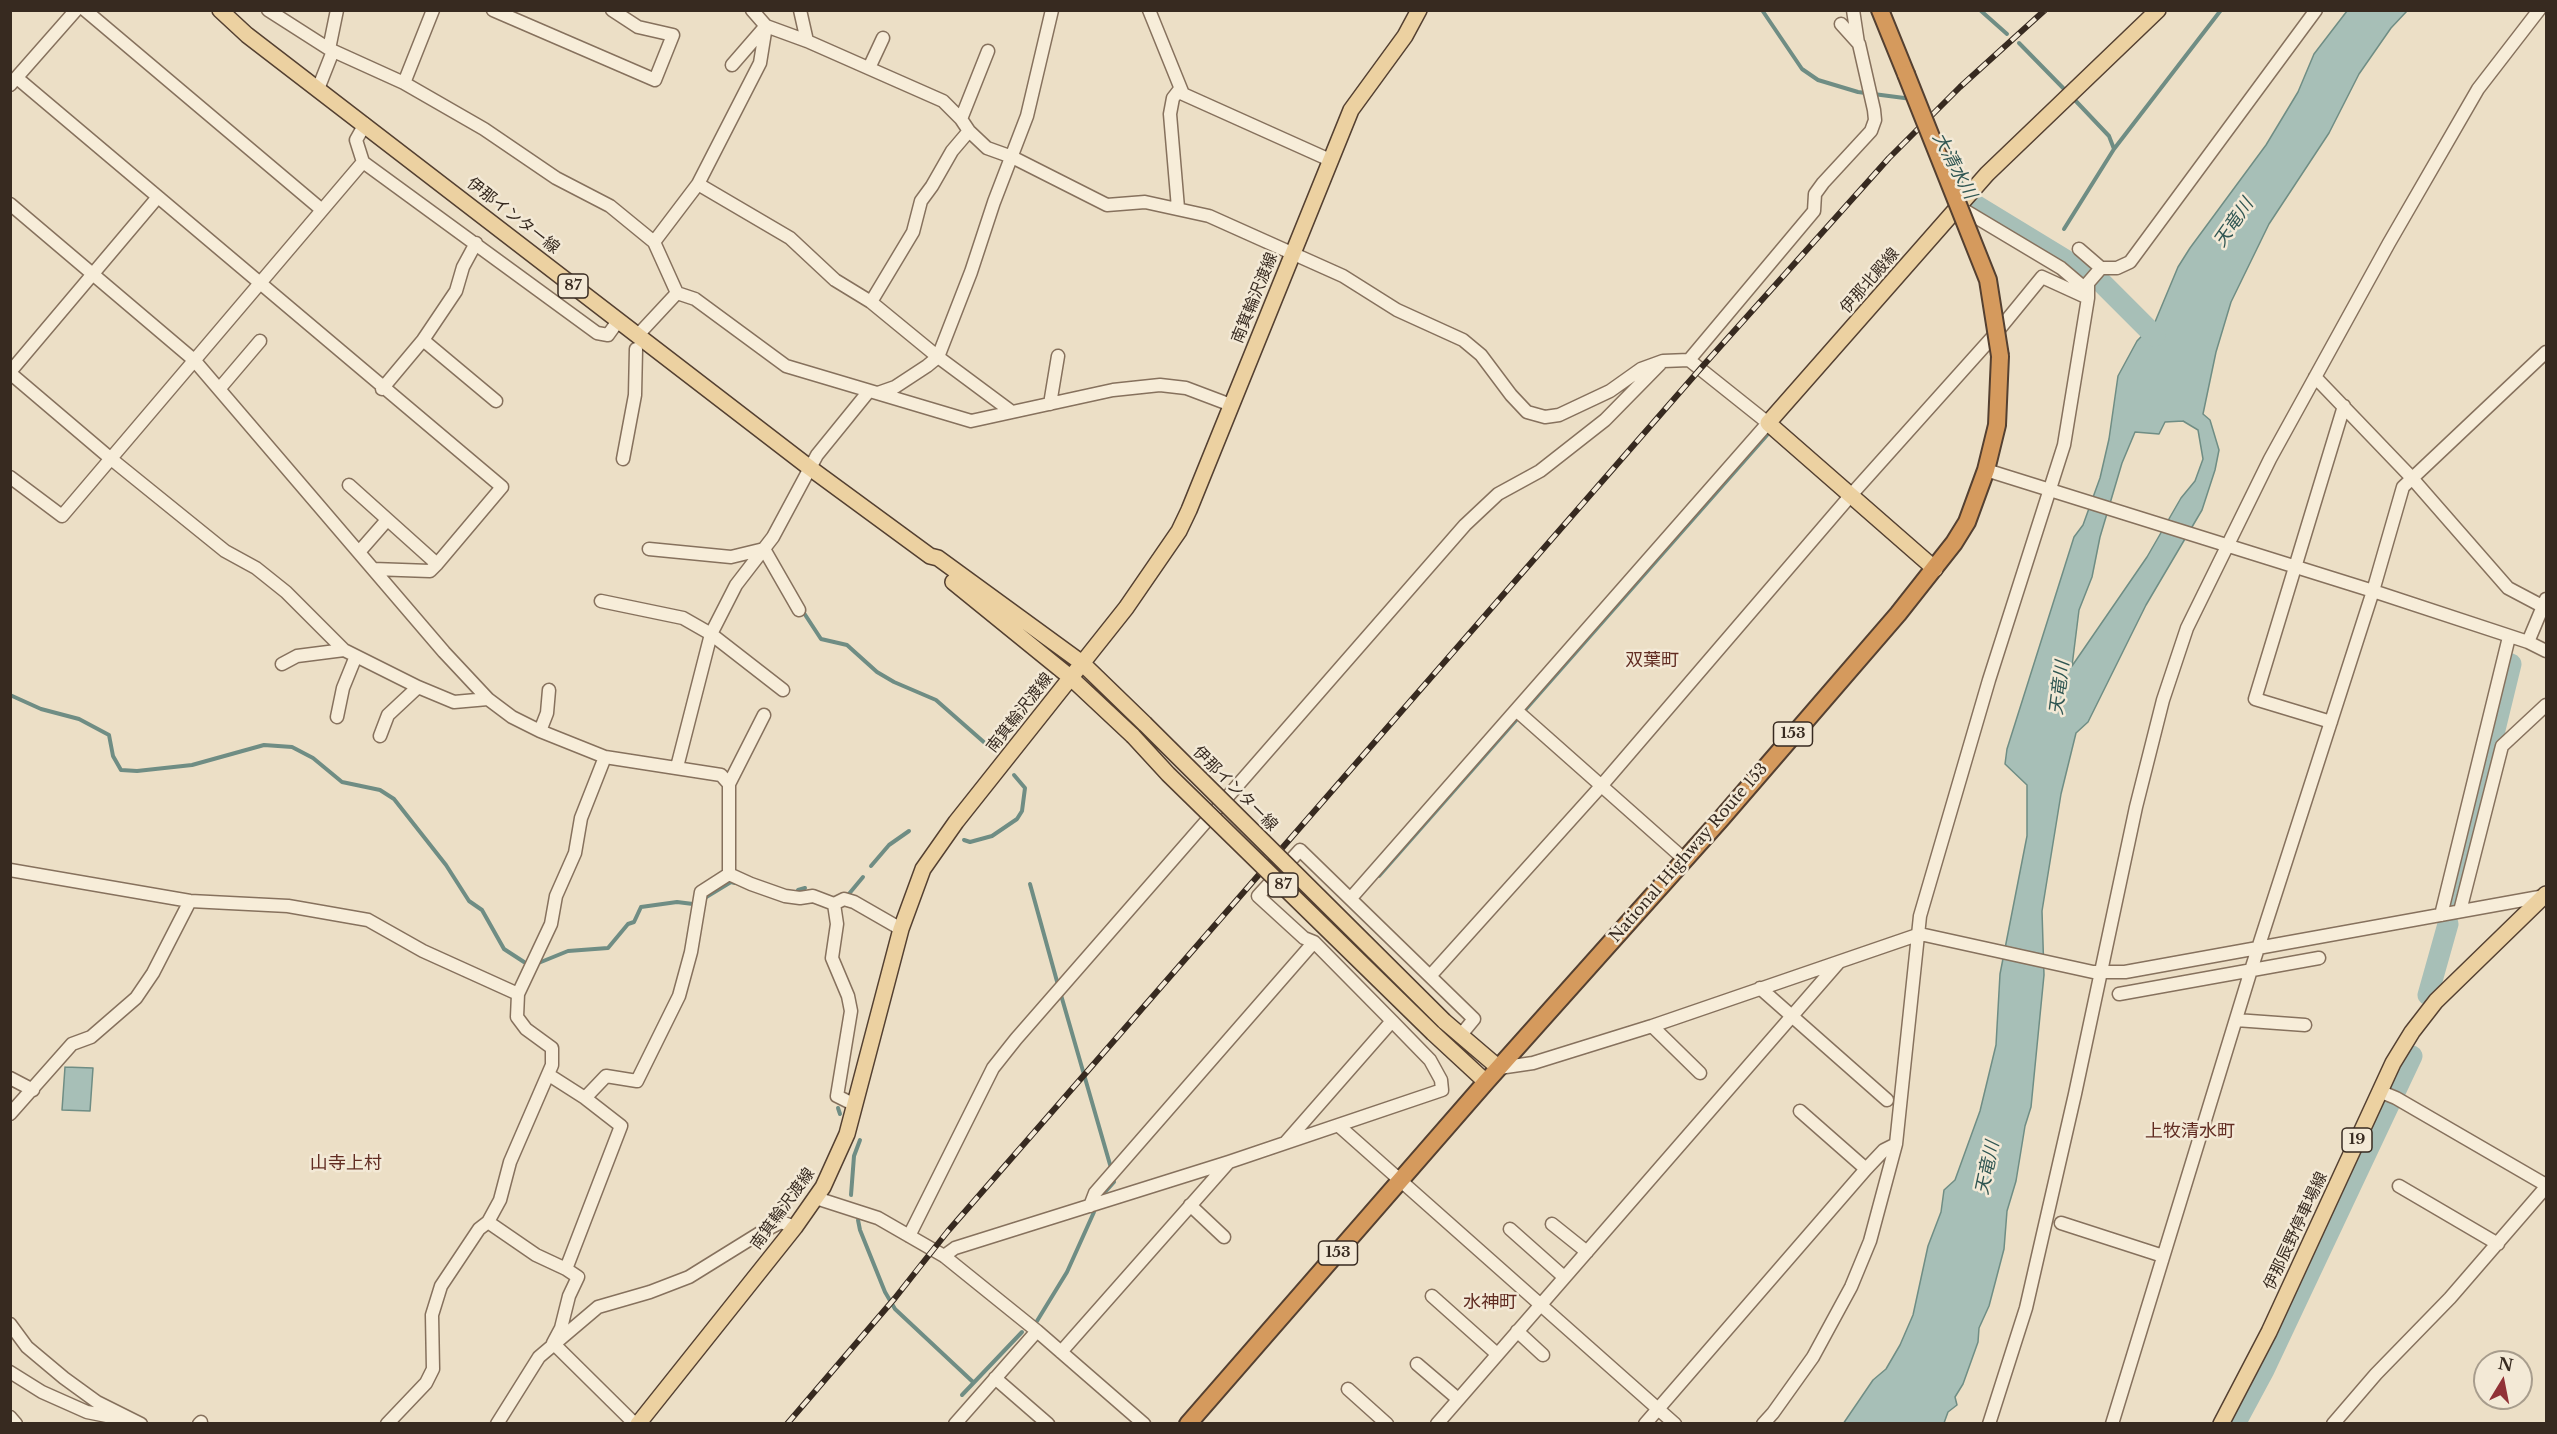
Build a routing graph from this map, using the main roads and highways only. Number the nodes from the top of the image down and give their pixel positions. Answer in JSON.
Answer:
{"nodes":[{"id":1,"x":220,"y":10,"type":"edge"},
{"id":2,"x":1419,"y":10,"type":"edge"},
{"id":3,"x":1880,"y":10,"type":"edge"},
{"id":4,"x":2158,"y":10,"type":"edge"},
{"id":5,"x":930,"y":556,"type":"junction"},
{"id":6,"x":1935,"y":569,"type":"junction"},
{"id":7,"x":1082,"y":663,"type":"junction"},
{"id":8,"x":1070,"y":677,"type":"junction"},
{"id":9,"x":2546,"y":895,"type":"edge"},
{"id":10,"x":1499,"y":1068,"type":"junction"},
{"id":11,"x":1486,"y":1082,"type":"junction"},
{"id":12,"x":637,"y":1424,"type":"edge"},
{"id":13,"x":1188,"y":1424,"type":"edge"},
{"id":14,"x":2221,"y":1424,"type":"edge"}],
"edges":[{"from":1,"to":5,"type":"main road","name":"伊那インター線","number":"87"},
{"from":2,"to":7,"type":"main road","name":"南箕輪沢渡線"},
{"from":3,"to":6,"type":"highway","name":"National Highway Route 153","number":"153","bridge":true},
{"from":4,"to":6,"type":"main road","name":"伊那北殿線"},
{"from":5,"to":7,"type":"main road","name":"伊那インター線","number":"87"},
{"from":5,"to":8,"type":"main road","name":"伊那インター線","number":"87"},
{"from":6,"to":10,"type":"highway","name":"National Highway Route 153","number":"153"},
{"from":7,"to":8,"type":"main road","name":"南箕輪沢渡線"},
{"from":7,"to":10,"type":"main road","name":"伊那インター線","number":"87","bridge":true},
{"from":8,"to":11,"type":"main road","name":"伊那インター線","number":"87","bridge":true},
{"from":8,"to":12,"type":"main road","name":"南箕輪沢渡線"},
{"from":9,"to":14,"type":"main road","name":"伊那辰野停車場線","number":"19"},
{"from":10,"to":11,"type":"highway","name":"National Highway Route 153","number":"153"},
{"from":11,"to":13,"type":"highway","name":"National Highway Route 153","number":"153"}]}
